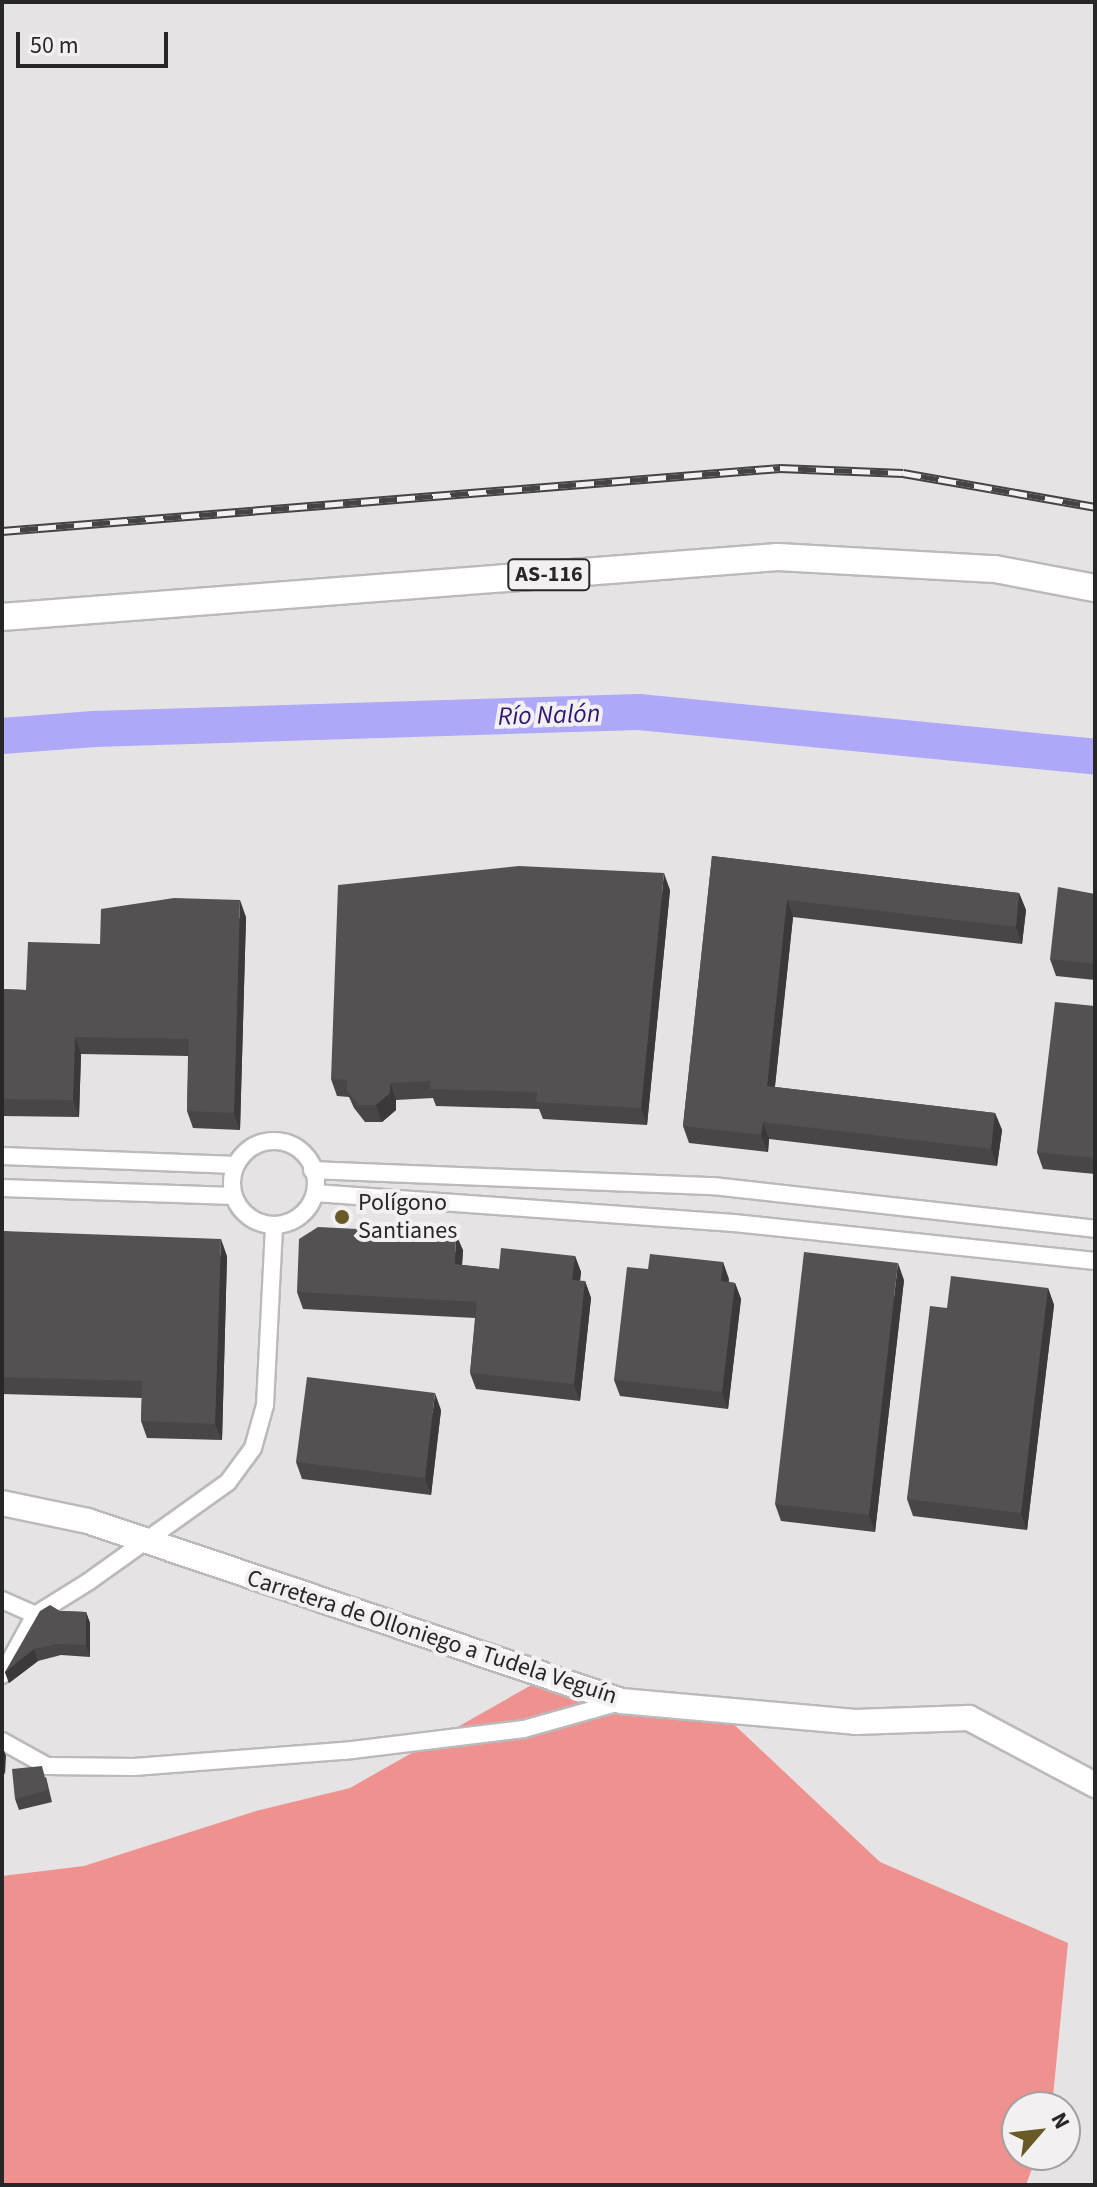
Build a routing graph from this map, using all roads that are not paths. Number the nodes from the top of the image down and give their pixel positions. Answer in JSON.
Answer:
{"nodes":[{"id":1,"x":1095,"y":588,"type":"edge"},
{"id":2,"x":2,"y":617,"type":"edge"},
{"id":3,"x":2,"y":1156,"type":"edge"},
{"id":4,"x":236,"y":1165,"type":"junction"},
{"id":5,"x":312,"y":1170,"type":"junction"},
{"id":6,"x":2,"y":1188,"type":"edge"},
{"id":7,"x":315,"y":1193,"type":"junction"},
{"id":8,"x":234,"y":1196,"type":"junction"},
{"id":9,"x":274,"y":1225,"type":"junction"},
{"id":10,"x":1095,"y":1229,"type":"edge"},
{"id":11,"x":1095,"y":1261,"type":"edge"},
{"id":12,"x":2,"y":1503,"type":"edge"},
{"id":13,"x":144,"y":1540,"type":"junction"},
{"id":14,"x":2,"y":1600,"type":"edge"},
{"id":15,"x":35,"y":1615,"type":"junction"},
{"id":16,"x":2,"y":1675,"type":"edge"},
{"id":17,"x":621,"y":1701,"type":"junction"},
{"id":18,"x":2,"y":1741,"type":"edge"},
{"id":19,"x":1095,"y":1785,"type":"edge"}],
"edges":[{"from":1,"to":2,"type":"main road","number":"AS-116"},
{"from":3,"to":4,"type":"street"},
{"from":4,"to":5,"type":"street"},
{"from":4,"to":8,"type":"street"},
{"from":5,"to":7,"type":"street"},
{"from":5,"to":10,"type":"street"},
{"from":6,"to":8,"type":"street"},
{"from":7,"to":9,"type":"street"},
{"from":7,"to":11,"type":"street"},
{"from":8,"to":9,"type":"street"},
{"from":9,"to":13,"type":"street"},
{"from":12,"to":13,"type":"street","name":"Carretera de Olloniego a Tudela Veguín"},
{"from":13,"to":15,"type":"street"},
{"from":13,"to":17,"type":"street","name":"Carretera de Olloniego a Tudela Veguín"},
{"from":14,"to":15,"type":"street"},
{"from":15,"to":16,"type":"street"},
{"from":17,"to":18,"type":"street"},
{"from":17,"to":19,"type":"street","name":"Carretera de Olloniego a Tudela Veguín"}]}
